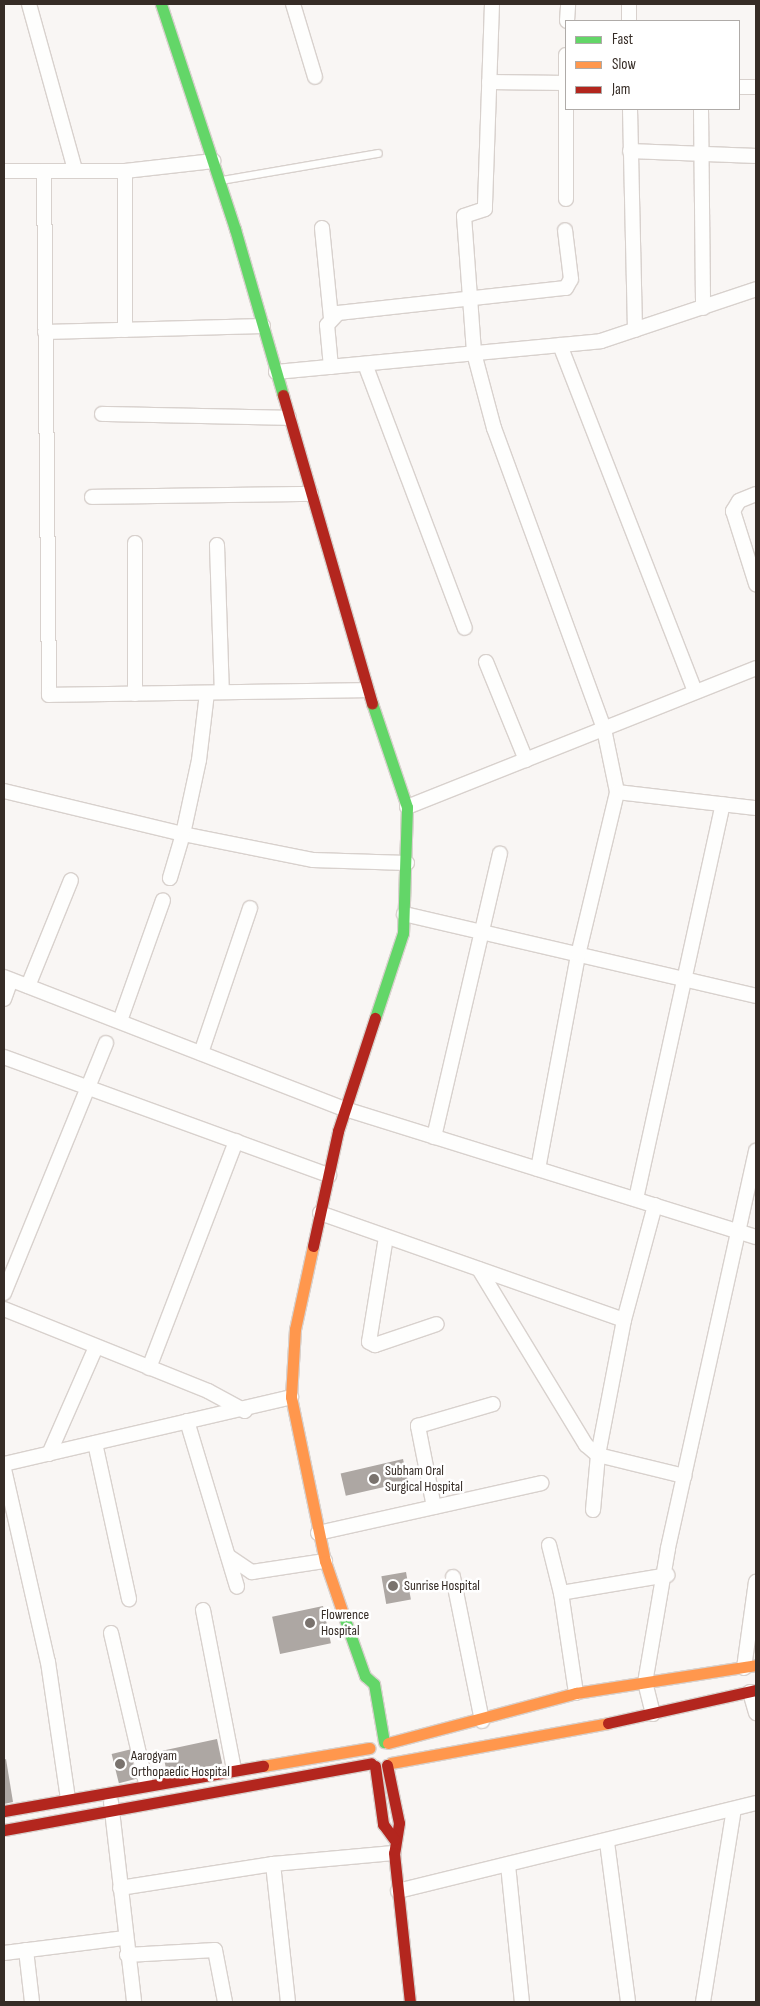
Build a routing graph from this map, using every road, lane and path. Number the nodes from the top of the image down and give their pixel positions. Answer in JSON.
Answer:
{"nodes":[{"id":1,"x":29,"y":4,"type":"edge"},
{"id":2,"x":161,"y":4,"type":"edge"},
{"id":3,"x":293,"y":4,"type":"edge"},
{"id":4,"x":492,"y":4,"type":"edge"},
{"id":5,"x":629,"y":4,"type":"edge"},
{"id":6,"x":568,"y":5,"type":"dead end"},
{"id":7,"x":567,"y":20,"type":"edge"},
{"id":8,"x":629,"y":20,"type":"edge"},
{"id":9,"x":315,"y":77,"type":"dead end"},
{"id":10,"x":489,"y":82,"type":"junction"},
{"id":11,"x":565,"y":83,"type":"edge"},
{"id":12,"x":740,"y":87,"type":"edge"},
{"id":13,"x":756,"y":87,"type":"edge"},
{"id":14,"x":566,"y":110,"type":"edge"},
{"id":15,"x":630,"y":110,"type":"edge"},
{"id":16,"x":701,"y":110,"type":"edge"},
{"id":17,"x":630,"y":151,"type":"junction"},
{"id":18,"x":378,"y":153,"type":"dead end"},
{"id":19,"x":703,"y":153,"type":"junction"},
{"id":20,"x":756,"y":156,"type":"edge"},
{"id":21,"x":213,"y":161,"type":"junction"},
{"id":22,"x":75,"y":170,"type":"junction"},
{"id":23,"x":4,"y":171,"type":"edge"},
{"id":24,"x":44,"y":171,"type":"junction"},
{"id":25,"x":125,"y":171,"type":"junction"},
{"id":26,"x":219,"y":180,"type":"junction"},
{"id":27,"x":566,"y":198,"type":"dead end"},
{"id":28,"x":322,"y":228,"type":"dead end"},
{"id":29,"x":565,"y":230,"type":"dead end"},
{"id":30,"x":756,"y":289,"type":"edge"},
{"id":31,"x":470,"y":299,"type":"junction"},
{"id":32,"x":703,"y":308,"type":"junction"},
{"id":33,"x":331,"y":318,"type":"junction"},
{"id":34,"x":263,"y":326,"type":"junction"},
{"id":35,"x":126,"y":330,"type":"junction"},
{"id":36,"x":635,"y":330,"type":"junction"},
{"id":37,"x":45,"y":332,"type":"junction"},
{"id":38,"x":560,"y":345,"type":"junction"},
{"id":39,"x":474,"y":353,"type":"junction"},
{"id":40,"x":365,"y":364,"type":"junction"},
{"id":41,"x":331,"y":367,"type":"junction"},
{"id":42,"x":276,"y":372,"type":"junction"},
{"id":43,"x":102,"y":414,"type":"dead end"},
{"id":44,"x":289,"y":418,"type":"junction"},
{"id":45,"x":311,"y":494,"type":"junction"},
{"id":46,"x":756,"y":494,"type":"edge"},
{"id":47,"x":92,"y":498,"type":"dead end"},
{"id":48,"x":135,"y":543,"type":"dead end"},
{"id":49,"x":217,"y":545,"type":"dead end"},
{"id":50,"x":756,"y":584,"type":"edge"},
{"id":51,"x":465,"y":628,"type":"dead end"},
{"id":52,"x":486,"y":662,"type":"dead end"},
{"id":53,"x":756,"y":668,"type":"edge"},
{"id":54,"x":367,"y":690,"type":"junction"},
{"id":55,"x":222,"y":692,"type":"junction"},
{"id":56,"x":695,"y":692,"type":"junction"},
{"id":57,"x":207,"y":693,"type":"junction"},
{"id":58,"x":135,"y":694,"type":"junction"},
{"id":59,"x":604,"y":728,"type":"junction"},
{"id":60,"x":526,"y":760,"type":"junction"},
{"id":61,"x":4,"y":791,"type":"edge"},
{"id":62,"x":617,"y":792,"type":"junction"},
{"id":63,"x":723,"y":804,"type":"junction"},
{"id":64,"x":407,"y":807,"type":"junction"},
{"id":65,"x":756,"y":808,"type":"edge"},
{"id":66,"x":183,"y":834,"type":"junction"},
{"id":67,"x":500,"y":854,"type":"dead end"},
{"id":68,"x":407,"y":863,"type":"junction"},
{"id":69,"x":170,"y":878,"type":"dead end"},
{"id":70,"x":71,"y":880,"type":"dead end"},
{"id":71,"x":164,"y":900,"type":"dead end"},
{"id":72,"x":250,"y":908,"type":"dead end"},
{"id":73,"x":404,"y":914,"type":"junction"},
{"id":74,"x":481,"y":932,"type":"junction"},
{"id":75,"x":578,"y":954,"type":"junction"},
{"id":76,"x":7,"y":978,"type":"edge"},
{"id":77,"x":687,"y":980,"type":"junction"},
{"id":78,"x":28,"y":986,"type":"junction"},
{"id":79,"x":756,"y":996,"type":"edge"},
{"id":80,"x":4,"y":999,"type":"edge"},
{"id":81,"x":120,"y":1021,"type":"junction"},
{"id":82,"x":106,"y":1043,"type":"dead end"},
{"id":83,"x":201,"y":1053,"type":"junction"},
{"id":84,"x":4,"y":1057,"type":"edge"},
{"id":85,"x":91,"y":1089,"type":"junction"},
{"id":86,"x":345,"y":1109,"type":"junction"},
{"id":87,"x":434,"y":1137,"type":"junction"},
{"id":88,"x":236,"y":1141,"type":"junction"},
{"id":89,"x":756,"y":1151,"type":"edge"},
{"id":90,"x":538,"y":1169,"type":"junction"},
{"id":91,"x":329,"y":1175,"type":"junction"},
{"id":92,"x":636,"y":1199,"type":"junction"},
{"id":93,"x":655,"y":1205,"type":"junction"},
{"id":94,"x":320,"y":1214,"type":"junction"},
{"id":95,"x":738,"y":1231,"type":"junction"},
{"id":96,"x":756,"y":1236,"type":"edge"},
{"id":97,"x":386,"y":1237,"type":"junction"},
{"id":98,"x":479,"y":1269,"type":"junction"},
{"id":99,"x":4,"y":1293,"type":"edge"},
{"id":100,"x":4,"y":1309,"type":"edge"},
{"id":101,"x":624,"y":1320,"type":"junction"},
{"id":102,"x":436,"y":1324,"type":"dead end"},
{"id":103,"x":96,"y":1347,"type":"junction"},
{"id":104,"x":149,"y":1368,"type":"junction"},
{"id":105,"x":291,"y":1397,"type":"junction"},
{"id":106,"x":493,"y":1404,"type":"dead end"},
{"id":107,"x":245,"y":1411,"type":"junction"},
{"id":108,"x":187,"y":1421,"type":"junction"},
{"id":109,"x":95,"y":1443,"type":"junction"},
{"id":110,"x":49,"y":1454,"type":"junction"},
{"id":111,"x":598,"y":1454,"type":"junction"},
{"id":112,"x":4,"y":1464,"type":"edge"},
{"id":113,"x":4,"y":1469,"type":"edge"},
{"id":114,"x":684,"y":1476,"type":"junction"},
{"id":115,"x":541,"y":1483,"type":"dead end"},
{"id":116,"x":434,"y":1507,"type":"junction"},
{"id":117,"x":593,"y":1510,"type":"dead end"},
{"id":118,"x":318,"y":1533,"type":"junction"},
{"id":119,"x":549,"y":1545,"type":"dead end"},
{"id":120,"x":228,"y":1556,"type":"junction"},
{"id":121,"x":325,"y":1561,"type":"junction"},
{"id":122,"x":667,"y":1575,"type":"junction"},
{"id":123,"x":453,"y":1577,"type":"dead end"},
{"id":124,"x":756,"y":1582,"type":"edge"},
{"id":125,"x":237,"y":1586,"type":"dead end"},
{"id":126,"x":561,"y":1593,"type":"junction"},
{"id":127,"x":129,"y":1598,"type":"dead end"},
{"id":128,"x":203,"y":1610,"type":"dead end"},
{"id":129,"x":110,"y":1633,"type":"dead end"},
{"id":130,"x":750,"y":1666,"type":"edge"},
{"id":131,"x":645,"y":1683,"type":"junction"},
{"id":132,"x":753,"y":1691,"type":"edge"},
{"id":133,"x":576,"y":1693,"type":"junction"},
{"id":134,"x":756,"y":1713,"type":"edge"},
{"id":135,"x":653,"y":1714,"type":"junction"},
{"id":136,"x":482,"y":1721,"type":"junction"},
{"id":137,"x":379,"y":1744,"type":"junction"},
{"id":138,"x":389,"y":1764,"type":"junction"},
{"id":139,"x":373,"y":1765,"type":"junction"},
{"id":140,"x":234,"y":1768,"type":"junction"},
{"id":141,"x":146,"y":1783,"type":"junction"},
{"id":142,"x":110,"y":1790,"type":"junction"},
{"id":143,"x":68,"y":1799,"type":"junction"},
{"id":144,"x":756,"y":1803,"type":"edge"},
{"id":145,"x":112,"y":1808,"type":"junction"},
{"id":146,"x":734,"y":1809,"type":"junction"},
{"id":147,"x":4,"y":1811,"type":"edge"},
{"id":148,"x":4,"y":1830,"type":"edge"},
{"id":149,"x":607,"y":1842,"type":"junction"},
{"id":150,"x":394,"y":1846,"type":"junction"},
{"id":151,"x":273,"y":1864,"type":"junction"},
{"id":152,"x":508,"y":1865,"type":"junction"},
{"id":153,"x":120,"y":1888,"type":"junction"},
{"id":154,"x":398,"y":1891,"type":"junction"},
{"id":155,"x":125,"y":1938,"type":"junction"},
{"id":156,"x":26,"y":1950,"type":"junction"},
{"id":157,"x":4,"y":1953,"type":"edge"},
{"id":158,"x":127,"y":1955,"type":"junction"},
{"id":159,"x":32,"y":2002,"type":"edge"},
{"id":160,"x":134,"y":2002,"type":"edge"},
{"id":161,"x":225,"y":2002,"type":"edge"},
{"id":162,"x":288,"y":2002,"type":"edge"},
{"id":163,"x":410,"y":2002,"type":"edge"},
{"id":164,"x":522,"y":2002,"type":"edge"},
{"id":165,"x":628,"y":2002,"type":"edge"},
{"id":166,"x":702,"y":2002,"type":"edge"}],
"edges":[{"from":1,"to":22,"type":"street"},
{"from":2,"to":21,"type":"main road"},
{"from":3,"to":9,"type":"street"},
{"from":4,"to":10,"type":"street"},
{"from":5,"to":8,"type":"street"},
{"from":6,"to":7,"type":"street"},
{"from":10,"to":11,"type":"street"},
{"from":10,"to":31,"type":"street"},
{"from":12,"to":13,"type":"street"},
{"from":14,"to":27,"type":"street"},
{"from":15,"to":17,"type":"street"},
{"from":16,"to":19,"type":"street"},
{"from":17,"to":19,"type":"street"},
{"from":17,"to":36,"type":"street"},
{"from":18,"to":26,"type":"lane"},
{"from":19,"to":20,"type":"street"},
{"from":19,"to":32,"type":"street"},
{"from":21,"to":25,"type":"street"},
{"from":21,"to":26,"type":"main road"},
{"from":22,"to":24,"type":"street"},
{"from":22,"to":25,"type":"street"},
{"from":23,"to":24,"type":"street"},
{"from":24,"to":37,"type":"street"},
{"from":25,"to":35,"type":"street"},
{"from":26,"to":34,"type":"main road"},
{"from":28,"to":33,"type":"street"},
{"from":29,"to":31,"type":"street"},
{"from":30,"to":32,"type":"street"},
{"from":31,"to":33,"type":"street"},
{"from":31,"to":39,"type":"street"},
{"from":32,"to":36,"type":"street"},
{"from":33,"to":41,"type":"street"},
{"from":34,"to":35,"type":"street"},
{"from":34,"to":42,"type":"main road"},
{"from":35,"to":37,"type":"street"},
{"from":36,"to":38,"type":"street"},
{"from":37,"to":58,"type":"street"},
{"from":38,"to":39,"type":"street"},
{"from":38,"to":56,"type":"street"},
{"from":39,"to":40,"type":"street"},
{"from":39,"to":59,"type":"street"},
{"from":40,"to":41,"type":"street"},
{"from":40,"to":51,"type":"street"},
{"from":41,"to":42,"type":"street"},
{"from":42,"to":44,"type":"main road"},
{"from":43,"to":44,"type":"street"},
{"from":44,"to":45,"type":"main road"},
{"from":45,"to":47,"type":"street"},
{"from":45,"to":54,"type":"main road"},
{"from":46,"to":50,"type":"street"},
{"from":48,"to":58,"type":"street"},
{"from":49,"to":55,"type":"street"},
{"from":52,"to":60,"type":"street"},
{"from":53,"to":56,"type":"street"},
{"from":54,"to":55,"type":"street"},
{"from":54,"to":64,"type":"main road"},
{"from":55,"to":57,"type":"street"},
{"from":56,"to":59,"type":"street"},
{"from":57,"to":58,"type":"street"},
{"from":57,"to":66,"type":"street"},
{"from":59,"to":60,"type":"street"},
{"from":59,"to":62,"type":"street"},
{"from":60,"to":64,"type":"street"},
{"from":61,"to":66,"type":"street"},
{"from":62,"to":63,"type":"street"},
{"from":62,"to":75,"type":"street"},
{"from":63,"to":65,"type":"street"},
{"from":63,"to":77,"type":"street"},
{"from":64,"to":68,"type":"main road"},
{"from":66,"to":68,"type":"street"},
{"from":66,"to":69,"type":"street"},
{"from":67,"to":74,"type":"street"},
{"from":68,"to":73,"type":"main road"},
{"from":70,"to":78,"type":"street"},
{"from":71,"to":81,"type":"street"},
{"from":72,"to":83,"type":"street"},
{"from":73,"to":74,"type":"street"},
{"from":73,"to":86,"type":"main road"},
{"from":74,"to":75,"type":"street"},
{"from":74,"to":87,"type":"street"},
{"from":75,"to":77,"type":"street"},
{"from":75,"to":90,"type":"street"},
{"from":76,"to":78,"type":"street"},
{"from":76,"to":80,"type":"street"},
{"from":77,"to":79,"type":"street"},
{"from":77,"to":92,"type":"street"},
{"from":78,"to":81,"type":"street"},
{"from":81,"to":83,"type":"street"},
{"from":82,"to":85,"type":"street"},
{"from":83,"to":86,"type":"street"},
{"from":84,"to":85,"type":"street"},
{"from":85,"to":88,"type":"street"},
{"from":85,"to":99,"type":"street"},
{"from":86,"to":87,"type":"street"},
{"from":86,"to":91,"type":"main road"},
{"from":87,"to":90,"type":"street"},
{"from":88,"to":91,"type":"street"},
{"from":88,"to":104,"type":"street"},
{"from":89,"to":95,"type":"street"},
{"from":90,"to":92,"type":"street"},
{"from":91,"to":94,"type":"main road"},
{"from":92,"to":93,"type":"street"},
{"from":93,"to":95,"type":"street"},
{"from":93,"to":101,"type":"street"},
{"from":94,"to":97,"type":"street"},
{"from":94,"to":105,"type":"main road"},
{"from":95,"to":96,"type":"street"},
{"from":95,"to":114,"type":"street"},
{"from":97,"to":98,"type":"street"},
{"from":97,"to":102,"type":"street"},
{"from":98,"to":101,"type":"street"},
{"from":98,"to":111,"type":"street"},
{"from":100,"to":103,"type":"street"},
{"from":101,"to":111,"type":"street"},
{"from":103,"to":104,"type":"street"},
{"from":103,"to":110,"type":"street"},
{"from":104,"to":107,"type":"street"},
{"from":105,"to":107,"type":"street"},
{"from":105,"to":118,"type":"main road"},
{"from":106,"to":116,"type":"street"},
{"from":107,"to":108,"type":"street"},
{"from":108,"to":109,"type":"street"},
{"from":108,"to":120,"type":"street"},
{"from":109,"to":110,"type":"street"},
{"from":109,"to":127,"type":"street"},
{"from":110,"to":112,"type":"street"},
{"from":111,"to":114,"type":"street"},
{"from":111,"to":117,"type":"street"},
{"from":113,"to":143,"type":"street"},
{"from":114,"to":122,"type":"street"},
{"from":115,"to":116,"type":"street"},
{"from":116,"to":118,"type":"street"},
{"from":118,"to":121,"type":"main road"},
{"from":119,"to":126,"type":"street"},
{"from":120,"to":121,"type":"street"},
{"from":120,"to":125,"type":"street"},
{"from":121,"to":137,"type":"main road"},
{"from":122,"to":126,"type":"street"},
{"from":122,"to":131,"type":"street"},
{"from":123,"to":136,"type":"street"},
{"from":124,"to":130,"type":"street"},
{"from":126,"to":133,"type":"street"},
{"from":128,"to":140,"type":"street"},
{"from":129,"to":141,"type":"street"},
{"from":130,"to":131,"type":"main road"},
{"from":131,"to":133,"type":"main road"},
{"from":131,"to":135,"type":"street"},
{"from":132,"to":134,"type":"street"},
{"from":132,"to":135,"type":"main road"},
{"from":133,"to":136,"type":"main road"},
{"from":135,"to":138,"type":"main road"},
{"from":136,"to":137,"type":"main road"},
{"from":137,"to":138,"type":"main road"},
{"from":137,"to":139,"type":"main road"},
{"from":137,"to":140,"type":"main road"},
{"from":138,"to":139,"type":"main road"},
{"from":138,"to":150,"type":"main road"},
{"from":139,"to":145,"type":"main road"},
{"from":139,"to":150,"type":"main road"},
{"from":140,"to":141,"type":"main road"},
{"from":141,"to":142,"type":"main road"},
{"from":142,"to":143,"type":"main road"},
{"from":142,"to":145,"type":"street"},
{"from":143,"to":147,"type":"main road"},
{"from":144,"to":146,"type":"street"},
{"from":145,"to":148,"type":"main road"},
{"from":145,"to":153,"type":"street"},
{"from":146,"to":149,"type":"street"},
{"from":146,"to":166,"type":"street"},
{"from":149,"to":152,"type":"street"},
{"from":149,"to":165,"type":"street"},
{"from":150,"to":151,"type":"street"},
{"from":150,"to":154,"type":"main road"},
{"from":151,"to":153,"type":"street"},
{"from":151,"to":162,"type":"street"},
{"from":152,"to":154,"type":"street"},
{"from":152,"to":164,"type":"street"},
{"from":153,"to":155,"type":"street"},
{"from":154,"to":163,"type":"main road"},
{"from":155,"to":156,"type":"street"},
{"from":155,"to":158,"type":"street"},
{"from":156,"to":157,"type":"street"},
{"from":156,"to":159,"type":"street"},
{"from":158,"to":160,"type":"street"},
{"from":158,"to":161,"type":"street"}]}
